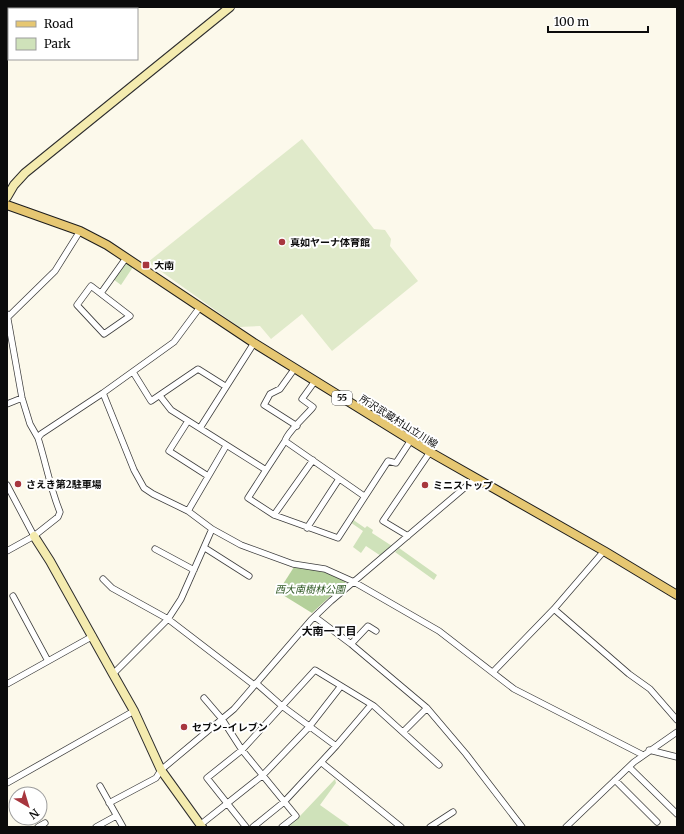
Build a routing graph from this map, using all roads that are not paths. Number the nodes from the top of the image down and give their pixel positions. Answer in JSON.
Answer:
{"nodes":[{"id":1,"x":230,"y":7,"type":"edge"},
{"id":2,"x":7,"y":197,"type":"edge"},
{"id":3,"x":7,"y":205,"type":"edge"},
{"id":4,"x":80,"y":231,"type":"junction"},
{"id":5,"x":126,"y":258,"type":"junction"},
{"id":6,"x":101,"y":294,"type":"junction"},
{"id":7,"x":200,"y":307,"type":"junction"},
{"id":8,"x":8,"y":316,"type":"edge"},
{"id":9,"x":254,"y":343,"type":"junction"},
{"id":10,"x":295,"y":368,"type":"junction"},
{"id":11,"x":133,"y":372,"type":"junction"},
{"id":12,"x":315,"y":381,"type":"junction"},
{"id":13,"x":225,"y":386,"type":"junction"},
{"id":14,"x":103,"y":393,"type":"junction"},
{"id":15,"x":160,"y":396,"type":"junction"},
{"id":16,"x":22,"y":398,"type":"junction"},
{"id":17,"x":7,"y":404,"type":"edge"},
{"id":18,"x":188,"y":422,"type":"junction"},
{"id":19,"x":297,"y":426,"type":"junction"},
{"id":20,"x":200,"y":428,"type":"junction"},
{"id":21,"x":38,"y":438,"type":"junction"},
{"id":22,"x":411,"y":440,"type":"junction"},
{"id":23,"x":285,"y":441,"type":"junction"},
{"id":24,"x":226,"y":446,"type":"junction"},
{"id":25,"x":430,"y":452,"type":"junction"},
{"id":26,"x":313,"y":460,"type":"junction"},
{"id":27,"x":266,"y":470,"type":"junction"},
{"id":28,"x":208,"y":476,"type":"junction"},
{"id":29,"x":476,"y":478,"type":"junction"},
{"id":30,"x":339,"y":479,"type":"junction"},
{"id":31,"x":7,"y":485,"type":"edge"},
{"id":32,"x":364,"y":496,"type":"junction"},
{"id":33,"x":188,"y":511,"type":"junction"},
{"id":34,"x":274,"y":515,"type":"junction"},
{"id":35,"x":307,"y":528,"type":"junction"},
{"id":36,"x":212,"y":529,"type":"junction"},
{"id":37,"x":34,"y":536,"type":"junction"},
{"id":38,"x":408,"y":536,"type":"junction"},
{"id":39,"x":205,"y":548,"type":"junction"},
{"id":40,"x":155,"y":549,"type":"dead end"},
{"id":41,"x":7,"y":551,"type":"edge"},
{"id":42,"x":604,"y":551,"type":"junction"},
{"id":43,"x":194,"y":570,"type":"junction"},
{"id":44,"x":248,"y":576,"type":"dead end"},
{"id":45,"x":103,"y":579,"type":"dead end"},
{"id":46,"x":354,"y":582,"type":"junction"},
{"id":47,"x":677,"y":595,"type":"edge"},
{"id":48,"x":13,"y":596,"type":"dead end"},
{"id":49,"x":554,"y":609,"type":"junction"},
{"id":50,"x":315,"y":617,"type":"junction"},
{"id":51,"x":168,"y":619,"type":"junction"},
{"id":52,"x":376,"y":632,"type":"dead end"},
{"id":53,"x":92,"y":636,"type":"junction"},
{"id":54,"x":351,"y":644,"type":"junction"},
{"id":55,"x":48,"y":661,"type":"junction"},
{"id":56,"x":494,"y":672,"type":"junction"},
{"id":57,"x":113,"y":674,"type":"junction"},
{"id":58,"x":7,"y":684,"type":"edge"},
{"id":59,"x":255,"y":684,"type":"junction"},
{"id":60,"x":341,"y":686,"type":"junction"},
{"id":61,"x":204,"y":698,"type":"dead end"},
{"id":62,"x":371,"y":705,"type":"junction"},
{"id":63,"x":282,"y":706,"type":"junction"},
{"id":64,"x":428,"y":708,"type":"junction"},
{"id":65,"x":134,"y":711,"type":"junction"},
{"id":66,"x":222,"y":719,"type":"junction"},
{"id":67,"x":677,"y":720,"type":"edge"},
{"id":68,"x":308,"y":727,"type":"junction"},
{"id":69,"x":403,"y":732,"type":"junction"},
{"id":70,"x":677,"y":732,"type":"edge"},
{"id":71,"x":336,"y":746,"type":"junction"},
{"id":72,"x":242,"y":750,"type":"junction"},
{"id":73,"x":649,"y":750,"type":"junction"},
{"id":74,"x":643,"y":755,"type":"junction"},
{"id":75,"x":677,"y":757,"type":"edge"},
{"id":76,"x":322,"y":763,"type":"junction"},
{"id":77,"x":438,"y":765,"type":"dead end"},
{"id":78,"x":629,"y":767,"type":"junction"},
{"id":79,"x":162,"y":770,"type":"junction"},
{"id":80,"x":263,"y":775,"type":"junction"},
{"id":81,"x":615,"y":780,"type":"junction"},
{"id":82,"x":7,"y":783,"type":"edge"},
{"id":83,"x":100,"y":786,"type":"dead end"},
{"id":84,"x":284,"y":802,"type":"junction"},
{"id":85,"x":109,"y":803,"type":"junction"},
{"id":86,"x":226,"y":804,"type":"junction"},
{"id":87,"x":453,"y":812,"type":"dead end"},
{"id":88,"x":677,"y":814,"type":"edge"},
{"id":89,"x":116,"y":816,"type":"junction"},
{"id":90,"x":657,"y":822,"type":"dead end"},
{"id":91,"x":201,"y":826,"type":"edge"},
{"id":92,"x":96,"y":827,"type":"edge"},
{"id":93,"x":123,"y":827,"type":"edge"},
{"id":94,"x":246,"y":827,"type":"edge"},
{"id":95,"x":253,"y":827,"type":"edge"},
{"id":96,"x":282,"y":827,"type":"edge"},
{"id":97,"x":401,"y":827,"type":"edge"},
{"id":98,"x":430,"y":827,"type":"edge"},
{"id":99,"x":522,"y":827,"type":"edge"},
{"id":100,"x":566,"y":827,"type":"edge"}],
"edges":[{"from":1,"to":2,"type":"street"},
{"from":3,"to":4,"type":"main road","name":"所沢武蔵村山立川線","number":"55"},
{"from":4,"to":5,"type":"main road","name":"所沢武蔵村山立川線","number":"55"},
{"from":4,"to":8,"type":"street"},
{"from":5,"to":6,"type":"street"},
{"from":5,"to":7,"type":"main road","name":"所沢武蔵村山立川線","number":"55"},
{"from":6,"to":6,"type":"street"},
{"from":7,"to":9,"type":"main road","name":"所沢武蔵村山立川線","number":"55"},
{"from":7,"to":11,"type":"street"},
{"from":8,"to":16,"type":"street"},
{"from":9,"to":10,"type":"main road","name":"所沢武蔵村山立川線","number":"55"},
{"from":9,"to":13,"type":"street"},
{"from":10,"to":12,"type":"main road","name":"所沢武蔵村山立川線","number":"55"},
{"from":10,"to":19,"type":"street"},
{"from":11,"to":14,"type":"street"},
{"from":11,"to":15,"type":"street"},
{"from":12,"to":19,"type":"street"},
{"from":12,"to":22,"type":"main road","name":"所沢武蔵村山立川線","number":"55"},
{"from":13,"to":15,"type":"street"},
{"from":13,"to":20,"type":"street"},
{"from":14,"to":21,"type":"street"},
{"from":14,"to":33,"type":"street"},
{"from":15,"to":18,"type":"street"},
{"from":16,"to":17,"type":"street"},
{"from":16,"to":21,"type":"street"},
{"from":18,"to":20,"type":"street"},
{"from":18,"to":28,"type":"street"},
{"from":19,"to":23,"type":"street"},
{"from":20,"to":24,"type":"street"},
{"from":21,"to":37,"type":"street"},
{"from":22,"to":25,"type":"main road","name":"所沢武蔵村山立川線","number":"55"},
{"from":22,"to":32,"type":"street"},
{"from":23,"to":26,"type":"street"},
{"from":23,"to":27,"type":"street"},
{"from":24,"to":27,"type":"street"},
{"from":24,"to":28,"type":"street"},
{"from":25,"to":29,"type":"main road","name":"所沢武蔵村山立川線","number":"55"},
{"from":25,"to":38,"type":"street"},
{"from":26,"to":30,"type":"street"},
{"from":26,"to":34,"type":"street"},
{"from":27,"to":34,"type":"street"},
{"from":28,"to":33,"type":"street"},
{"from":29,"to":38,"type":"street"},
{"from":29,"to":42,"type":"main road","name":"所沢武蔵村山立川線","number":"55"},
{"from":30,"to":32,"type":"street"},
{"from":30,"to":35,"type":"street"},
{"from":31,"to":37,"type":"street"},
{"from":32,"to":35,"type":"street"},
{"from":33,"to":36,"type":"street"},
{"from":34,"to":35,"type":"street"},
{"from":36,"to":39,"type":"street"},
{"from":36,"to":46,"type":"street"},
{"from":37,"to":41,"type":"street"},
{"from":37,"to":53,"type":"street"},
{"from":38,"to":46,"type":"street"},
{"from":39,"to":43,"type":"street"},
{"from":39,"to":44,"type":"street"},
{"from":40,"to":43,"type":"street"},
{"from":42,"to":47,"type":"main road","name":"所沢武蔵村山立川線","number":"55"},
{"from":42,"to":49,"type":"street"},
{"from":43,"to":51,"type":"street"},
{"from":45,"to":51,"type":"street"},
{"from":46,"to":50,"type":"street"},
{"from":46,"to":56,"type":"street"},
{"from":48,"to":55,"type":"street"},
{"from":49,"to":56,"type":"street"},
{"from":49,"to":67,"type":"street"},
{"from":50,"to":54,"type":"street"},
{"from":50,"to":59,"type":"street"},
{"from":51,"to":57,"type":"street"},
{"from":51,"to":59,"type":"street"},
{"from":52,"to":54,"type":"street"},
{"from":53,"to":55,"type":"street"},
{"from":53,"to":57,"type":"street"},
{"from":54,"to":64,"type":"street"},
{"from":55,"to":58,"type":"street"},
{"from":56,"to":74,"type":"street"},
{"from":57,"to":65,"type":"street"},
{"from":59,"to":63,"type":"street"},
{"from":59,"to":66,"type":"street"},
{"from":60,"to":62,"type":"street"},
{"from":60,"to":63,"type":"street"},
{"from":60,"to":68,"type":"street"},
{"from":61,"to":66,"type":"street"},
{"from":62,"to":69,"type":"street"},
{"from":62,"to":71,"type":"street"},
{"from":63,"to":68,"type":"street"},
{"from":63,"to":72,"type":"street"},
{"from":64,"to":69,"type":"street"},
{"from":64,"to":99,"type":"street"},
{"from":65,"to":79,"type":"street"},
{"from":65,"to":82,"type":"street"},
{"from":66,"to":72,"type":"street"},
{"from":66,"to":79,"type":"street"},
{"from":68,"to":71,"type":"street"},
{"from":68,"to":80,"type":"street"},
{"from":69,"to":77,"type":"street"},
{"from":70,"to":73,"type":"street"},
{"from":71,"to":76,"type":"street"},
{"from":72,"to":80,"type":"street"},
{"from":72,"to":86,"type":"street"},
{"from":73,"to":74,"type":"street"},
{"from":73,"to":75,"type":"street"},
{"from":74,"to":78,"type":"street"},
{"from":76,"to":84,"type":"street"},
{"from":76,"to":97,"type":"street"},
{"from":78,"to":81,"type":"street"},
{"from":78,"to":88,"type":"street"},
{"from":79,"to":85,"type":"street"},
{"from":79,"to":91,"type":"street"},
{"from":80,"to":84,"type":"street"},
{"from":80,"to":86,"type":"street"},
{"from":81,"to":90,"type":"street"},
{"from":81,"to":100,"type":"street"},
{"from":83,"to":85,"type":"street"},
{"from":84,"to":95,"type":"street"},
{"from":84,"to":96,"type":"street"},
{"from":85,"to":89,"type":"street"},
{"from":86,"to":91,"type":"street"},
{"from":86,"to":94,"type":"street"},
{"from":87,"to":98,"type":"street"},
{"from":89,"to":92,"type":"street"},
{"from":89,"to":93,"type":"street"}]}
